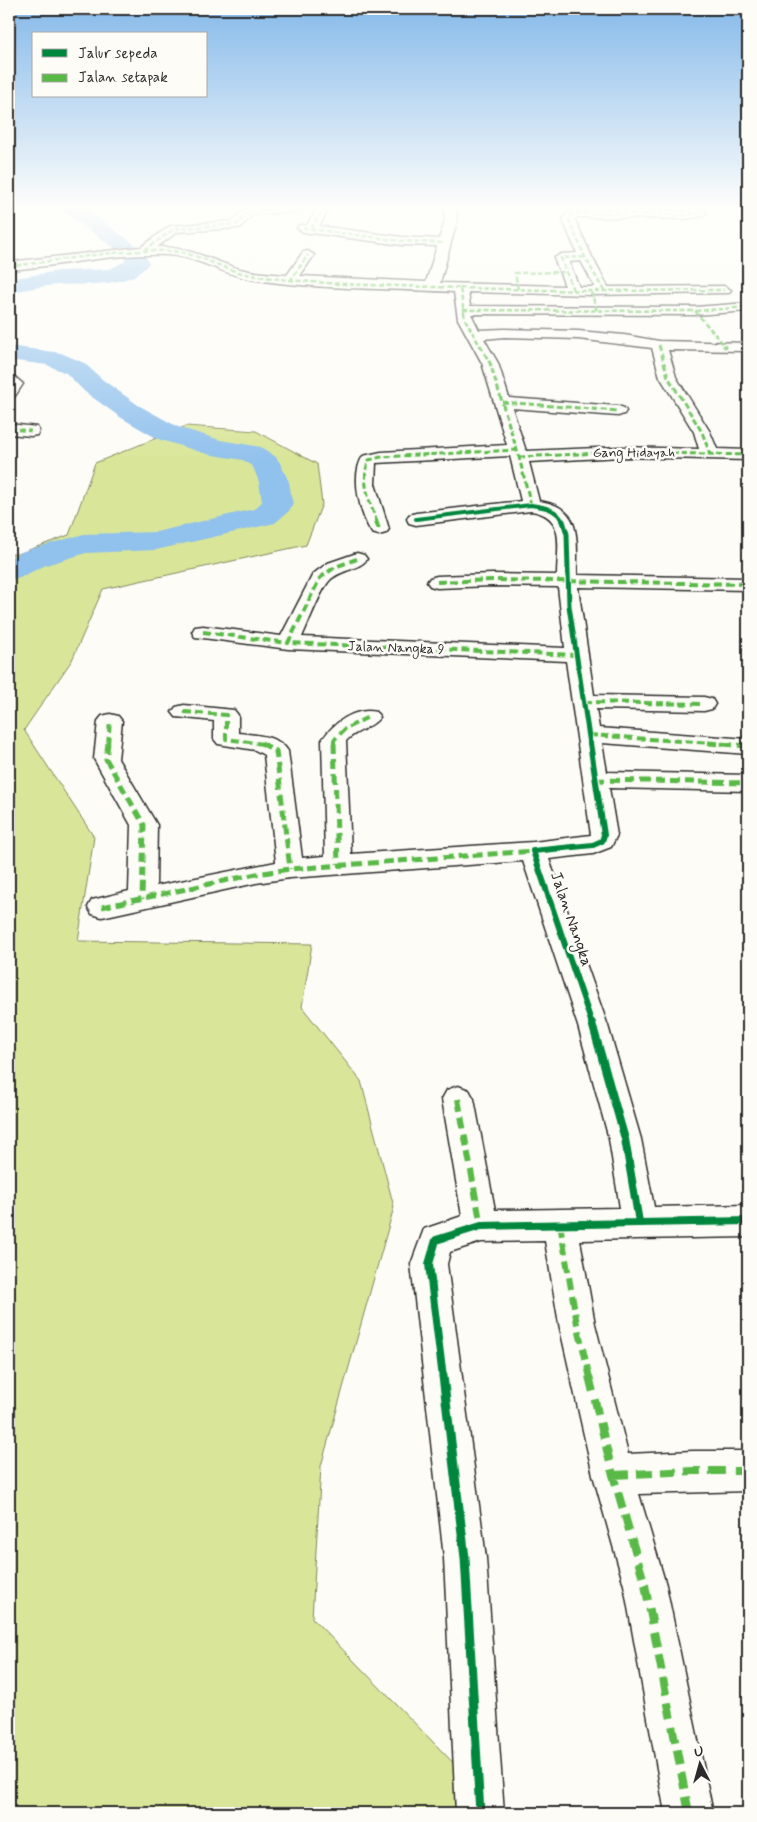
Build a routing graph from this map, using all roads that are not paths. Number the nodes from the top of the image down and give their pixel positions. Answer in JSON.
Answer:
{"nodes":[{"id":1,"x":460,"y":291,"type":"edge"},
{"id":2,"x":598,"y":291,"type":"edge"},
{"id":3,"x":748,"y":307,"type":"edge"},
{"id":4,"x":463,"y":310,"type":"junction"},
{"id":5,"x":597,"y":311,"type":"junction"},
{"id":6,"x":695,"y":311,"type":"junction"},
{"id":7,"x":474,"y":335,"type":"junction"},
{"id":8,"x":659,"y":345,"type":"junction"},
{"id":9,"x":748,"y":347,"type":"edge"},
{"id":10,"x":726,"y":348,"type":"junction"},
{"id":11,"x":9,"y":380,"type":"edge"},
{"id":12,"x":9,"y":393,"type":"edge"},
{"id":13,"x":502,"y":402,"type":"junction"},
{"id":14,"x":618,"y":411,"type":"dead end"},
{"id":15,"x":9,"y":429,"type":"edge"},
{"id":16,"x":32,"y":431,"type":"dead end"},
{"id":17,"x":518,"y":453,"type":"junction"},
{"id":18,"x":710,"y":454,"type":"junction"},
{"id":19,"x":748,"y":455,"type":"edge"},
{"id":20,"x":531,"y":505,"type":"junction"},
{"id":21,"x":416,"y":519,"type":"dead end"},
{"id":22,"x":379,"y":529,"type":"dead end"},
{"id":23,"x":357,"y":559,"type":"dead end"},
{"id":24,"x":437,"y":582,"type":"dead end"},
{"id":25,"x":567,"y":582,"type":"junction"},
{"id":26,"x":748,"y":584,"type":"edge"},
{"id":27,"x":202,"y":632,"type":"dead end"},
{"id":28,"x":288,"y":643,"type":"junction"},
{"id":29,"x":577,"y":655,"type":"junction"},
{"id":30,"x":584,"y":702,"type":"junction"},
{"id":31,"x":704,"y":704,"type":"dead end"},
{"id":32,"x":184,"y":712,"type":"dead end"},
{"id":33,"x":368,"y":717,"type":"dead end"},
{"id":34,"x":110,"y":721,"type":"dead end"},
{"id":35,"x":589,"y":735,"type":"junction"},
{"id":36,"x":748,"y":746,"type":"edge"},
{"id":37,"x":595,"y":780,"type":"junction"},
{"id":38,"x":748,"y":783,"type":"edge"},
{"id":39,"x":533,"y":852,"type":"junction"},
{"id":40,"x":338,"y":864,"type":"junction"},
{"id":41,"x":290,"y":869,"type":"junction"},
{"id":42,"x":142,"y":899,"type":"junction"},
{"id":43,"x":102,"y":907,"type":"dead end"},
{"id":44,"x":458,"y":1099,"type":"dead end"},
{"id":45,"x":748,"y":1221,"type":"edge"},
{"id":46,"x":639,"y":1222,"type":"junction"},
{"id":47,"x":560,"y":1224,"type":"junction"},
{"id":48,"x":481,"y":1226,"type":"junction"},
{"id":49,"x":748,"y":1471,"type":"edge"},
{"id":50,"x":613,"y":1475,"type":"junction"},
{"id":51,"x":480,"y":1813,"type":"edge"},
{"id":52,"x":689,"y":1813,"type":"edge"}],
"edges":[{"from":1,"to":4,"type":"street"},
{"from":2,"to":5,"type":"street"},
{"from":3,"to":6,"type":"street"},
{"from":4,"to":5,"type":"street"},
{"from":4,"to":7,"type":"street"},
{"from":5,"to":6,"type":"street"},
{"from":6,"to":10,"type":"street"},
{"from":7,"to":8,"type":"street"},
{"from":7,"to":13,"type":"street"},
{"from":8,"to":10,"type":"street"},
{"from":8,"to":18,"type":"street"},
{"from":9,"to":10,"type":"street"},
{"from":11,"to":12,"type":"street"},
{"from":13,"to":14,"type":"street"},
{"from":13,"to":17,"type":"street"},
{"from":15,"to":16,"type":"street"},
{"from":17,"to":18,"type":"street","name":"Gang Hidayah"},
{"from":17,"to":20,"type":"street"},
{"from":17,"to":22,"type":"street","name":"Gang Hidayah"},
{"from":18,"to":19,"type":"street","name":"Gang Hidayah"},
{"from":20,"to":21,"type":"street"},
{"from":20,"to":25,"type":"street","name":"Jalan Nangka"},
{"from":23,"to":28,"type":"street"},
{"from":24,"to":25,"type":"street"},
{"from":25,"to":26,"type":"street"},
{"from":25,"to":29,"type":"street","name":"Jalan Nangka"},
{"from":27,"to":28,"type":"street","name":"Jalan Nangka 9"},
{"from":28,"to":29,"type":"street","name":"Jalan Nangka 9"},
{"from":29,"to":30,"type":"street","name":"Jalan Nangka"},
{"from":30,"to":31,"type":"street"},
{"from":30,"to":35,"type":"street","name":"Jalan Nangka"},
{"from":32,"to":41,"type":"street"},
{"from":33,"to":40,"type":"street"},
{"from":34,"to":42,"type":"street"},
{"from":35,"to":36,"type":"street"},
{"from":35,"to":37,"type":"street","name":"Jalan Nangka"},
{"from":37,"to":38,"type":"street"},
{"from":37,"to":39,"type":"street","name":"Jalan Nangka"},
{"from":39,"to":40,"type":"street"},
{"from":39,"to":46,"type":"street","name":"Jalan Nangka"},
{"from":40,"to":41,"type":"street"},
{"from":41,"to":42,"type":"street"},
{"from":42,"to":43,"type":"street"},
{"from":44,"to":48,"type":"street"},
{"from":45,"to":46,"type":"street"},
{"from":46,"to":47,"type":"street"},
{"from":47,"to":48,"type":"street"},
{"from":47,"to":50,"type":"street"},
{"from":48,"to":51,"type":"street"},
{"from":49,"to":50,"type":"street"},
{"from":50,"to":52,"type":"street"}]}
